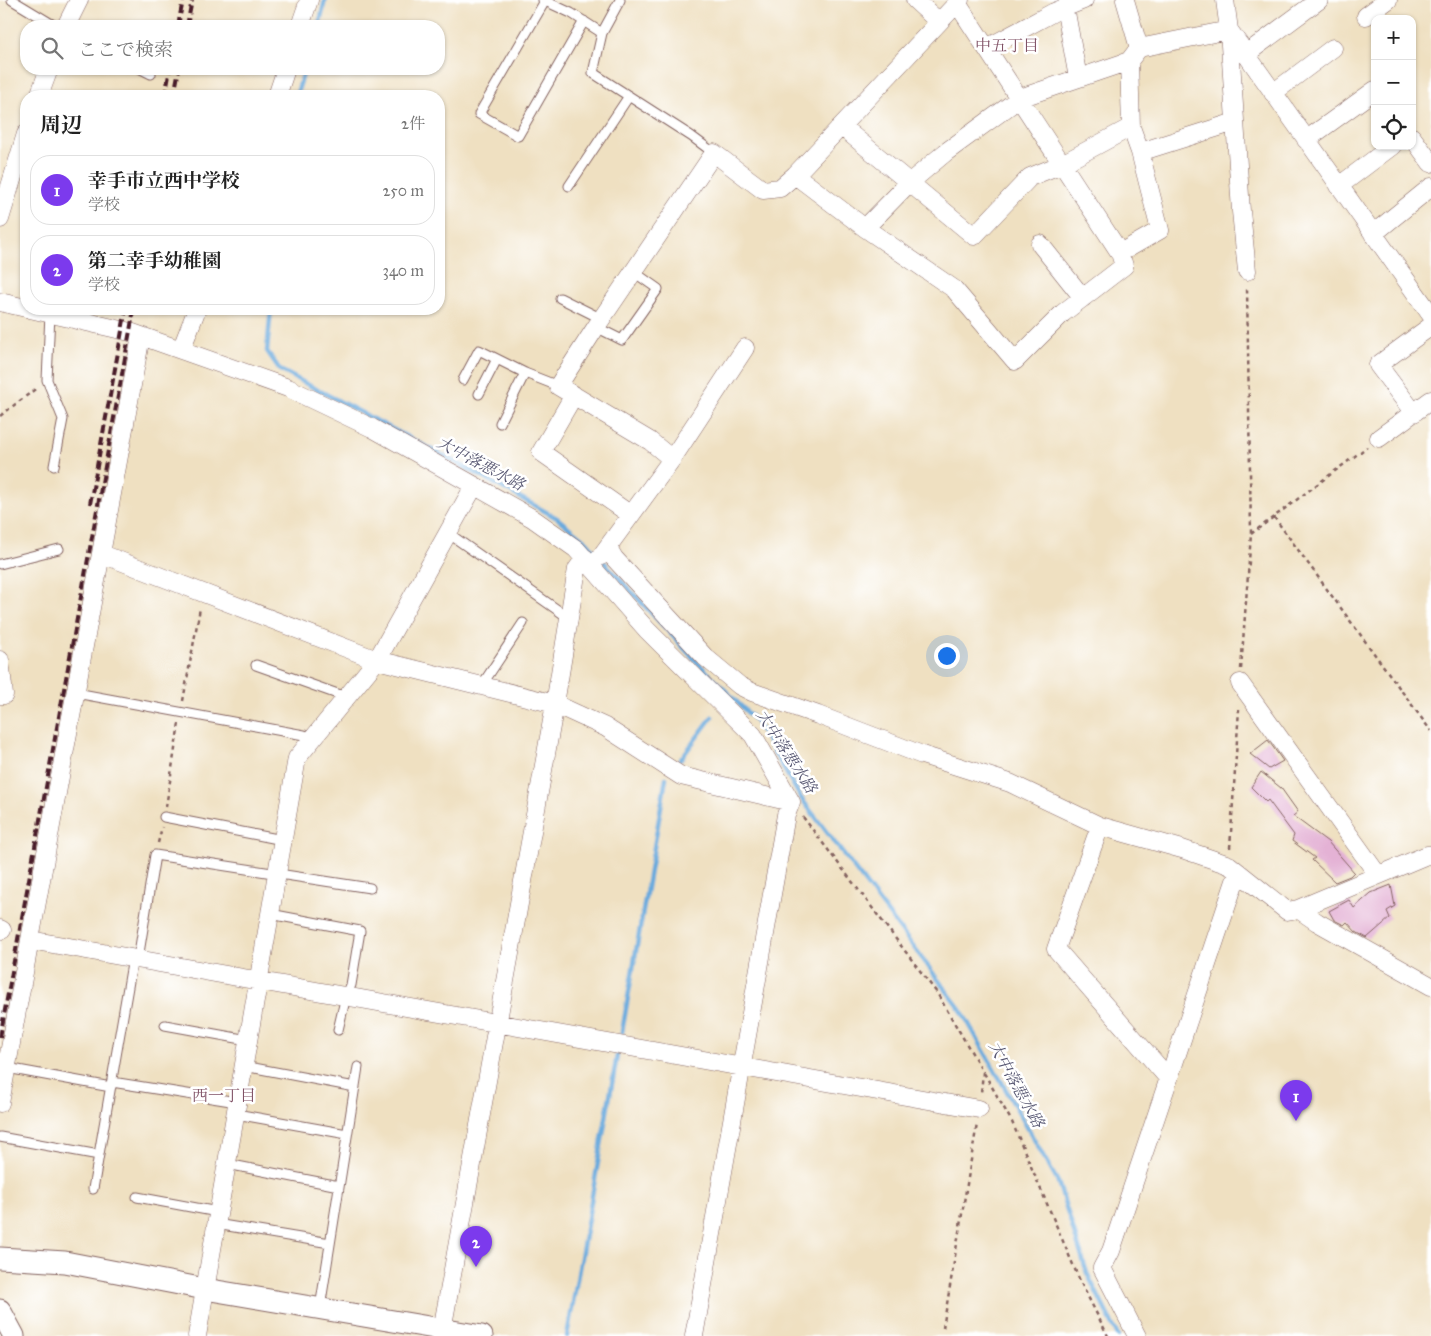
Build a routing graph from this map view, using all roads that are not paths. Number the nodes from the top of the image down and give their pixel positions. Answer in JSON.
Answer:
{"nodes":[{"id":1,"x":12,"y":0,"type":"edge"},
{"id":2,"x":79,"y":0,"type":"edge"},
{"id":3,"x":309,"y":0,"type":"edge"},
{"id":4,"x":620,"y":0,"type":"edge"},
{"id":5,"x":915,"y":0,"type":"edge"},
{"id":6,"x":1084,"y":0,"type":"edge"},
{"id":7,"x":1125,"y":0,"type":"edge"},
{"id":8,"x":1224,"y":0,"type":"edge"},
{"id":9,"x":1319,"y":0,"type":"edge"},
{"id":10,"x":1388,"y":0,"type":"edge"},
{"id":11,"x":544,"y":1,"type":"edge"},
{"id":12,"x":958,"y":2,"type":"edge"},
{"id":13,"x":1066,"y":7,"type":"junction"},
{"id":14,"x":1366,"y":16,"type":"dead end"},
{"id":15,"x":45,"y":20,"type":"edge"},
{"id":16,"x":69,"y":20,"type":"edge"},
{"id":17,"x":302,"y":20,"type":"edge"},
{"id":18,"x":584,"y":21,"type":"junction"},
{"id":19,"x":939,"y":22,"type":"junction"},
{"id":20,"x":1229,"y":30,"type":"junction"},
{"id":21,"x":602,"y":33,"type":"junction"},
{"id":22,"x":987,"y":48,"type":"junction"},
{"id":23,"x":1333,"y":48,"type":"dead end"},
{"id":24,"x":1246,"y":54,"type":"junction"},
{"id":25,"x":1134,"y":55,"type":"junction"},
{"id":26,"x":47,"y":75,"type":"edge"},
{"id":27,"x":284,"y":75,"type":"edge"},
{"id":28,"x":1078,"y":78,"type":"junction"},
{"id":29,"x":40,"y":90,"type":"edge"},
{"id":30,"x":280,"y":90,"type":"edge"},
{"id":31,"x":1273,"y":93,"type":"junction"},
{"id":32,"x":1371,"y":93,"type":"edge"},
{"id":33,"x":629,"y":96,"type":"junction"},
{"id":34,"x":1020,"y":98,"type":"junction"},
{"id":35,"x":1235,"y":122,"type":"junction"},
{"id":36,"x":841,"y":126,"type":"junction"},
{"id":37,"x":1130,"y":127,"type":"junction"},
{"id":38,"x":1306,"y":140,"type":"junction"},
{"id":39,"x":1416,"y":142,"type":"edge"},
{"id":40,"x":1387,"y":150,"type":"edge"},
{"id":41,"x":1140,"y":152,"type":"junction"},
{"id":42,"x":714,"y":153,"type":"junction"},
{"id":43,"x":20,"y":154,"type":"edge"},
{"id":44,"x":1431,"y":163,"type":"edge"},
{"id":45,"x":1062,"y":164,"type":"junction"},
{"id":46,"x":795,"y":175,"type":"junction"},
{"id":47,"x":909,"y":183,"type":"junction"},
{"id":48,"x":569,"y":186,"type":"dead end"},
{"id":49,"x":1339,"y":186,"type":"junction"},
{"id":50,"x":1431,"y":187,"type":"edge"},
{"id":51,"x":0,"y":219,"type":"edge"},
{"id":52,"x":865,"y":228,"type":"junction"},
{"id":53,"x":1374,"y":234,"type":"junction"},
{"id":54,"x":1040,"y":244,"type":"dead end"},
{"id":55,"x":1120,"y":253,"type":"junction"},
{"id":56,"x":1246,"y":271,"type":"road end"},
{"id":57,"x":634,"y":272,"type":"junction"},
{"id":58,"x":560,"y":298,"type":"dead end"},
{"id":59,"x":1082,"y":298,"type":"junction"},
{"id":60,"x":0,"y":302,"type":"edge"},
{"id":61,"x":20,"y":306,"type":"edge"},
{"id":62,"x":50,"y":315,"type":"edge"},
{"id":63,"x":54,"y":315,"type":"edge"},
{"id":64,"x":195,"y":315,"type":"edge"},
{"id":65,"x":1430,"y":316,"type":"edge"},
{"id":66,"x":599,"y":323,"type":"junction"},
{"id":67,"x":142,"y":336,"type":"junction"},
{"id":68,"x":745,"y":348,"type":"dead end"},
{"id":69,"x":181,"y":350,"type":"junction"},
{"id":70,"x":496,"y":359,"type":"junction"},
{"id":71,"x":525,"y":373,"type":"junction"},
{"id":72,"x":463,"y":380,"type":"dead end"},
{"id":73,"x":558,"y":386,"type":"junction"},
{"id":74,"x":479,"y":394,"type":"dead end"},
{"id":75,"x":574,"y":396,"type":"junction"},
{"id":76,"x":1431,"y":400,"type":"edge"},
{"id":77,"x":1414,"y":413,"type":"junction"},
{"id":78,"x":500,"y":423,"type":"dead end"},
{"id":79,"x":1379,"y":438,"type":"road end"},
{"id":80,"x":672,"y":459,"type":"junction"},
{"id":81,"x":54,"y":466,"type":"dead end"},
{"id":82,"x":474,"y":486,"type":"junction"},
{"id":83,"x":631,"y":515,"type":"junction"},
{"id":84,"x":448,"y":533,"type":"junction"},
{"id":85,"x":59,"y":549,"type":"dead end"},
{"id":86,"x":102,"y":554,"type":"junction"},
{"id":87,"x":598,"y":557,"type":"junction"},
{"id":88,"x":0,"y":564,"type":"edge"},
{"id":89,"x":570,"y":618,"type":"junction"},
{"id":90,"x":523,"y":623,"type":"dead end"},
{"id":91,"x":0,"y":660,"type":"edge"},
{"id":92,"x":377,"y":660,"type":"junction"},
{"id":93,"x":256,"y":665,"type":"dead end"},
{"id":94,"x":1240,"y":683,"type":"dead end"},
{"id":95,"x":482,"y":685,"type":"junction"},
{"id":96,"x":76,"y":693,"type":"junction"},
{"id":97,"x":0,"y":695,"type":"edge"},
{"id":98,"x":346,"y":697,"type":"junction"},
{"id":99,"x":555,"y":704,"type":"junction"},
{"id":100,"x":313,"y":738,"type":"junction"},
{"id":101,"x":791,"y":802,"type":"junction"},
{"id":102,"x":164,"y":817,"type":"dead end"},
{"id":103,"x":1100,"y":826,"type":"junction"},
{"id":104,"x":283,"y":840,"type":"junction"},
{"id":105,"x":1431,"y":855,"type":"edge"},
{"id":106,"x":1238,"y":872,"type":"junction"},
{"id":107,"x":277,"y":874,"type":"junction"},
{"id":108,"x":1378,"y":875,"type":"junction"},
{"id":109,"x":370,"y":888,"type":"dead end"},
{"id":110,"x":1298,"y":909,"type":"junction"},
{"id":111,"x":270,"y":914,"type":"junction"},
{"id":112,"x":30,"y":940,"type":"junction"},
{"id":113,"x":136,"y":959,"type":"junction"},
{"id":114,"x":258,"y":981,"type":"junction"},
{"id":115,"x":1431,"y":986,"type":"edge"},
{"id":116,"x":346,"y":996,"type":"junction"},
{"id":117,"x":497,"y":1022,"type":"junction"},
{"id":118,"x":165,"y":1025,"type":"dead end"},
{"id":119,"x":338,"y":1030,"type":"dead end"},
{"id":120,"x":248,"y":1040,"type":"junction"},
{"id":121,"x":244,"y":1066,"type":"junction"},
{"id":122,"x":742,"y":1066,"type":"junction"},
{"id":123,"x":7,"y":1068,"type":"junction"},
{"id":124,"x":358,"y":1068,"type":"dead end"},
{"id":125,"x":1169,"y":1080,"type":"junction"},
{"id":126,"x":111,"y":1084,"type":"junction"},
{"id":127,"x":355,"y":1087,"type":"junction"},
{"id":128,"x":0,"y":1104,"type":"edge"},
{"id":129,"x":236,"y":1108,"type":"junction"},
{"id":130,"x":979,"y":1109,"type":"road end"},
{"id":131,"x":347,"y":1134,"type":"junction"},
{"id":132,"x":0,"y":1137,"type":"edge"},
{"id":133,"x":99,"y":1155,"type":"junction"},
{"id":134,"x":227,"y":1164,"type":"junction"},
{"id":135,"x":339,"y":1186,"type":"junction"},
{"id":136,"x":93,"y":1189,"type":"dead end"},
{"id":137,"x":136,"y":1197,"type":"dead end"},
{"id":138,"x":217,"y":1218,"type":"junction"},
{"id":139,"x":330,"y":1243,"type":"junction"},
{"id":140,"x":0,"y":1258,"type":"edge"},
{"id":141,"x":205,"y":1289,"type":"junction"},
{"id":142,"x":320,"y":1308,"type":"junction"},
{"id":143,"x":0,"y":1310,"type":"edge"},
{"id":144,"x":442,"y":1333,"type":"edge"},
{"id":145,"x":14,"y":1336,"type":"edge"},
{"id":146,"x":197,"y":1336,"type":"edge"},
{"id":147,"x":482,"y":1336,"type":"edge"},
{"id":148,"x":694,"y":1336,"type":"edge"},
{"id":149,"x":1137,"y":1336,"type":"edge"}],
"edges":[{"from":1,"to":15,"type":"lane"},
{"from":2,"to":16,"type":"street"},
{"from":3,"to":17,"type":"street"},
{"from":4,"to":21,"type":"lane"},
{"from":5,"to":19,"type":"street"},
{"from":6,"to":13,"type":"street"},
{"from":7,"to":25,"type":"street"},
{"from":8,"to":20,"type":"street"},
{"from":9,"to":24,"type":"street"},
{"from":10,"to":14,"type":"street"},
{"from":11,"to":18,"type":"lane"},
{"from":11,"to":18,"type":"lane"},
{"from":12,"to":19,"type":"street"},
{"from":12,"to":22,"type":"street"},
{"from":13,"to":22,"type":"street"},
{"from":13,"to":28,"type":"street"},
{"from":18,"to":21,"type":"lane"},
{"from":19,"to":36,"type":"street"},
{"from":20,"to":24,"type":"street"},
{"from":20,"to":25,"type":"street"},
{"from":20,"to":35,"type":"street"},
{"from":21,"to":33,"type":"lane"},
{"from":22,"to":34,"type":"street"},
{"from":23,"to":31,"type":"street"},
{"from":24,"to":31,"type":"street"},
{"from":25,"to":28,"type":"street"},
{"from":25,"to":37,"type":"street"},
{"from":26,"to":29,"type":"street"},
{"from":27,"to":30,"type":"street"},
{"from":28,"to":34,"type":"street"},
{"from":31,"to":38,"type":"street"},
{"from":32,"to":38,"type":"street"},
{"from":33,"to":42,"type":"lane"},
{"from":33,"to":48,"type":"lane"},
{"from":34,"to":45,"type":"street"},
{"from":34,"to":47,"type":"street"},
{"from":35,"to":41,"type":"street"},
{"from":35,"to":56,"type":"street"},
{"from":36,"to":46,"type":"street"},
{"from":36,"to":47,"type":"street"},
{"from":37,"to":41,"type":"street"},
{"from":37,"to":45,"type":"street"},
{"from":38,"to":49,"type":"street"},
{"from":39,"to":44,"type":"street"},
{"from":40,"to":49,"type":"street"},
{"from":41,"to":55,"type":"street"},
{"from":42,"to":46,"type":"street"},
{"from":42,"to":57,"type":"street"},
{"from":43,"to":51,"type":"street"},
{"from":45,"to":47,"type":"street"},
{"from":45,"to":55,"type":"street"},
{"from":46,"to":52,"type":"street"},
{"from":47,"to":52,"type":"street"},
{"from":49,"to":53,"type":"street"},
{"from":50,"to":53,"type":"street"},
{"from":52,"to":59,"type":"street"},
{"from":53,"to":65,"type":"street"},
{"from":54,"to":59,"type":"street"},
{"from":55,"to":59,"type":"street"},
{"from":57,"to":66,"type":"street"},
{"from":57,"to":66,"type":"lane"},
{"from":58,"to":66,"type":"lane"},
{"from":60,"to":61,"type":"street"},
{"from":62,"to":81,"type":"lane"},
{"from":63,"to":67,"type":"street"},
{"from":64,"to":69,"type":"street"},
{"from":65,"to":77,"type":"street"},
{"from":66,"to":73,"type":"street"},
{"from":67,"to":69,"type":"street"},
{"from":67,"to":86,"type":"street"},
{"from":68,"to":80,"type":"street"},
{"from":69,"to":82,"type":"street"},
{"from":70,"to":71,"type":"lane"},
{"from":70,"to":72,"type":"lane"},
{"from":70,"to":74,"type":"lane"},
{"from":71,"to":73,"type":"lane"},
{"from":71,"to":78,"type":"lane"},
{"from":73,"to":75,"type":"street"},
{"from":75,"to":80,"type":"street"},
{"from":75,"to":83,"type":"street"},
{"from":76,"to":77,"type":"street"},
{"from":77,"to":79,"type":"street"},
{"from":80,"to":83,"type":"street"},
{"from":82,"to":84,"type":"street"},
{"from":82,"to":87,"type":"street"},
{"from":83,"to":87,"type":"street"},
{"from":84,"to":89,"type":"lane"},
{"from":84,"to":92,"type":"street"},
{"from":85,"to":88,"type":"lane"},
{"from":86,"to":92,"type":"street"},
{"from":86,"to":96,"type":"street"},
{"from":87,"to":89,"type":"street"},
{"from":87,"to":101,"type":"street"},
{"from":87,"to":103,"type":"street"},
{"from":89,"to":99,"type":"street"},
{"from":90,"to":95,"type":"lane"},
{"from":91,"to":97,"type":"street"},
{"from":92,"to":95,"type":"street"},
{"from":92,"to":98,"type":"street"},
{"from":93,"to":98,"type":"lane"},
{"from":94,"to":108,"type":"street"},
{"from":95,"to":99,"type":"street"},
{"from":96,"to":100,"type":"lane"},
{"from":96,"to":112,"type":"street"},
{"from":98,"to":100,"type":"street"},
{"from":99,"to":101,"type":"street"},
{"from":99,"to":117,"type":"street"},
{"from":100,"to":104,"type":"street"},
{"from":101,"to":122,"type":"street"},
{"from":102,"to":104,"type":"lane"},
{"from":103,"to":106,"type":"street"},
{"from":103,"to":125,"type":"street"},
{"from":104,"to":107,"type":"street"},
{"from":105,"to":108,"type":"street"},
{"from":106,"to":110,"type":"street"},
{"from":106,"to":125,"type":"street"},
{"from":107,"to":109,"type":"lane"},
{"from":107,"to":111,"type":"street"},
{"from":107,"to":113,"type":"lane"},
{"from":108,"to":110,"type":"street"},
{"from":110,"to":115,"type":"street"},
{"from":111,"to":114,"type":"street"},
{"from":111,"to":116,"type":"lane"},
{"from":112,"to":113,"type":"street"},
{"from":112,"to":123,"type":"street"},
{"from":113,"to":114,"type":"street"},
{"from":113,"to":126,"type":"lane"},
{"from":114,"to":116,"type":"street"},
{"from":114,"to":120,"type":"street"},
{"from":116,"to":117,"type":"street"},
{"from":116,"to":119,"type":"lane"},
{"from":117,"to":122,"type":"street"},
{"from":117,"to":144,"type":"street"},
{"from":118,"to":120,"type":"lane"},
{"from":120,"to":121,"type":"street"},
{"from":121,"to":127,"type":"lane"},
{"from":121,"to":129,"type":"street"},
{"from":122,"to":130,"type":"street"},
{"from":122,"to":148,"type":"street"},
{"from":123,"to":126,"type":"lane"},
{"from":123,"to":128,"type":"street"},
{"from":124,"to":127,"type":"lane"},
{"from":125,"to":149,"type":"street"},
{"from":126,"to":129,"type":"lane"},
{"from":126,"to":133,"type":"lane"},
{"from":127,"to":131,"type":"lane"},
{"from":129,"to":131,"type":"lane"},
{"from":129,"to":134,"type":"street"},
{"from":131,"to":135,"type":"lane"},
{"from":132,"to":133,"type":"lane"},
{"from":133,"to":136,"type":"lane"},
{"from":134,"to":135,"type":"lane"},
{"from":134,"to":138,"type":"street"},
{"from":135,"to":139,"type":"lane"},
{"from":137,"to":138,"type":"lane"},
{"from":138,"to":139,"type":"lane"},
{"from":138,"to":141,"type":"street"},
{"from":139,"to":142,"type":"lane"},
{"from":140,"to":141,"type":"street"},
{"from":141,"to":142,"type":"street"},
{"from":141,"to":146,"type":"street"},
{"from":142,"to":144,"type":"street"},
{"from":143,"to":145,"type":"street"},
{"from":144,"to":147,"type":"street"}]}
